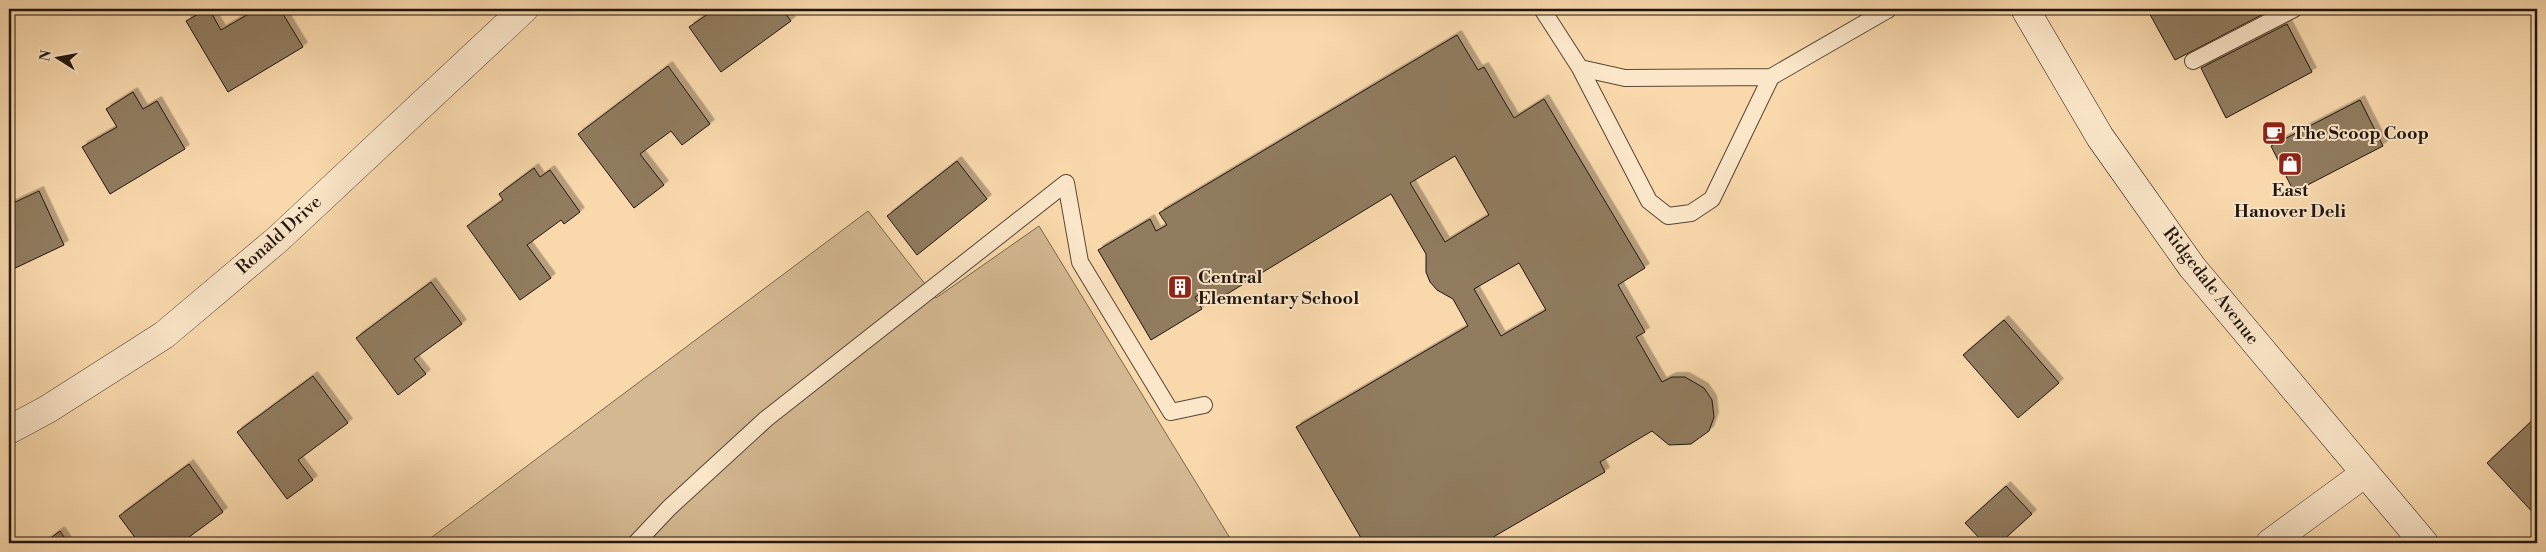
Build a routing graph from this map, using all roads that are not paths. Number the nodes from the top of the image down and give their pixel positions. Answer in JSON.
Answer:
{"nodes":[{"id":1,"x":524,"y":9,"type":"edge"},
{"id":2,"x":1542,"y":9,"type":"edge"},
{"id":3,"x":1889,"y":9,"type":"edge"},
{"id":4,"x":2025,"y":9,"type":"edge"},
{"id":5,"x":2294,"y":9,"type":"edge"},
{"id":6,"x":2193,"y":60,"type":"dead end"},
{"id":7,"x":1580,"y":68,"type":"junction"},
{"id":8,"x":1771,"y":77,"type":"junction"},
{"id":9,"x":1204,"y":405,"type":"dead end"},
{"id":10,"x":9,"y":430,"type":"edge"},
{"id":11,"x":2364,"y":474,"type":"junction"},
{"id":12,"x":636,"y":543,"type":"edge"},
{"id":13,"x":2270,"y":543,"type":"edge"},
{"id":14,"x":2424,"y":543,"type":"edge"}],
"edges":[{"from":1,"to":10,"type":"street","name":"Ronald Drive"},
{"from":2,"to":7,"type":"lane"},
{"from":3,"to":8,"type":"lane"},
{"from":4,"to":11,"type":"street","name":"Ridgedale Avenue"},
{"from":5,"to":6,"type":"lane"},
{"from":7,"to":8,"type":"lane"},
{"from":7,"to":8,"type":"lane"},
{"from":9,"to":12,"type":"lane"},
{"from":11,"to":13,"type":"street"},
{"from":11,"to":14,"type":"street","name":"Ridgedale Avenue"}]}
